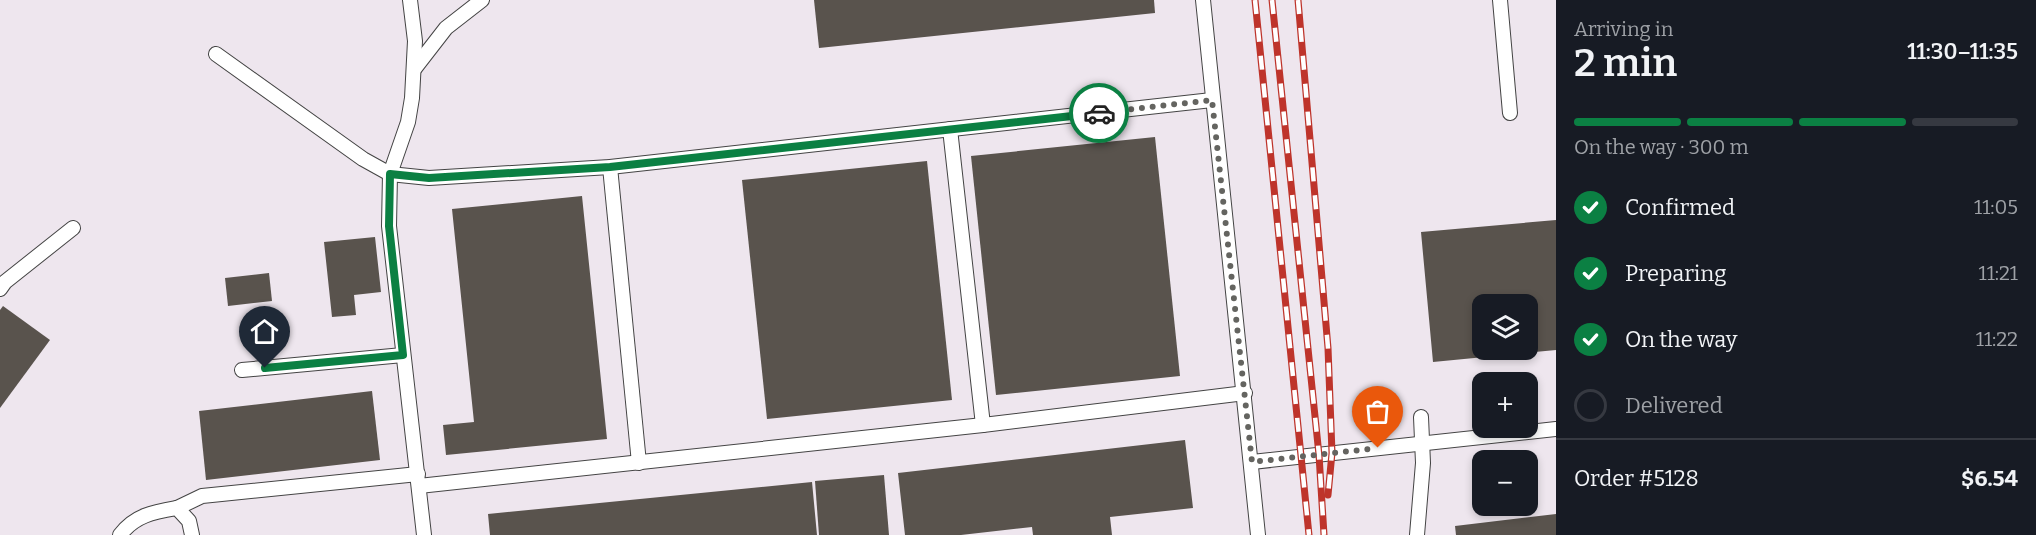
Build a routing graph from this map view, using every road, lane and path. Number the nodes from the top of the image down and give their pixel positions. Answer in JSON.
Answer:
{"nodes":[{"id":1,"x":410,"y":0,"type":"edge"},
{"id":2,"x":482,"y":0,"type":"edge"},
{"id":3,"x":1203,"y":0,"type":"edge"},
{"id":4,"x":1500,"y":0,"type":"edge"},
{"id":5,"x":216,"y":54,"type":"dead end"},
{"id":6,"x":415,"y":68,"type":"junction"},
{"id":7,"x":1212,"y":100,"type":"junction"},
{"id":8,"x":1510,"y":113,"type":"dead end"},
{"id":9,"x":950,"y":129,"type":"junction"},
{"id":10,"x":610,"y":167,"type":"junction"},
{"id":11,"x":390,"y":174,"type":"junction"},
{"id":12,"x":73,"y":228,"type":"dead end"},
{"id":13,"x":0,"y":289,"type":"edge"},
{"id":14,"x":403,"y":355,"type":"junction"},
{"id":15,"x":242,"y":370,"type":"dead end"},
{"id":16,"x":1245,"y":393,"type":"junction"},
{"id":17,"x":1421,"y":417,"type":"dead end"},
{"id":18,"x":983,"y":425,"type":"junction"},
{"id":19,"x":1556,"y":429,"type":"edge"},
{"id":20,"x":1423,"y":444,"type":"junction"},
{"id":21,"x":1252,"y":462,"type":"junction"},
{"id":22,"x":639,"y":463,"type":"junction"},
{"id":23,"x":418,"y":480,"type":"junction"},
{"id":24,"x":177,"y":508,"type":"junction"},
{"id":25,"x":120,"y":535,"type":"edge"},
{"id":26,"x":192,"y":535,"type":"edge"},
{"id":27,"x":424,"y":535,"type":"edge"},
{"id":28,"x":1258,"y":535,"type":"edge"},
{"id":29,"x":1417,"y":535,"type":"edge"}],
"edges":[{"from":1,"to":6,"type":"lane"},
{"from":2,"to":6,"type":"lane"},
{"from":3,"to":7,"type":"lane"},
{"from":4,"to":8,"type":"lane"},
{"from":5,"to":11,"type":"lane"},
{"from":6,"to":11,"type":"lane"},
{"from":7,"to":9,"type":"lane"},
{"from":7,"to":16,"type":"lane"},
{"from":9,"to":10,"type":"lane"},
{"from":9,"to":18,"type":"lane"},
{"from":10,"to":11,"type":"lane"},
{"from":10,"to":22,"type":"lane"},
{"from":11,"to":14,"type":"lane"},
{"from":12,"to":13,"type":"lane"},
{"from":14,"to":15,"type":"lane"},
{"from":14,"to":23,"type":"lane"},
{"from":16,"to":18,"type":"lane"},
{"from":16,"to":21,"type":"lane"},
{"from":17,"to":20,"type":"lane"},
{"from":18,"to":22,"type":"lane"},
{"from":19,"to":20,"type":"lane"},
{"from":20,"to":21,"type":"lane"},
{"from":20,"to":29,"type":"lane"},
{"from":21,"to":28,"type":"lane"},
{"from":22,"to":23,"type":"lane"},
{"from":23,"to":24,"type":"lane"},
{"from":23,"to":27,"type":"lane"},
{"from":24,"to":25,"type":"lane"},
{"from":24,"to":26,"type":"lane"}]}
